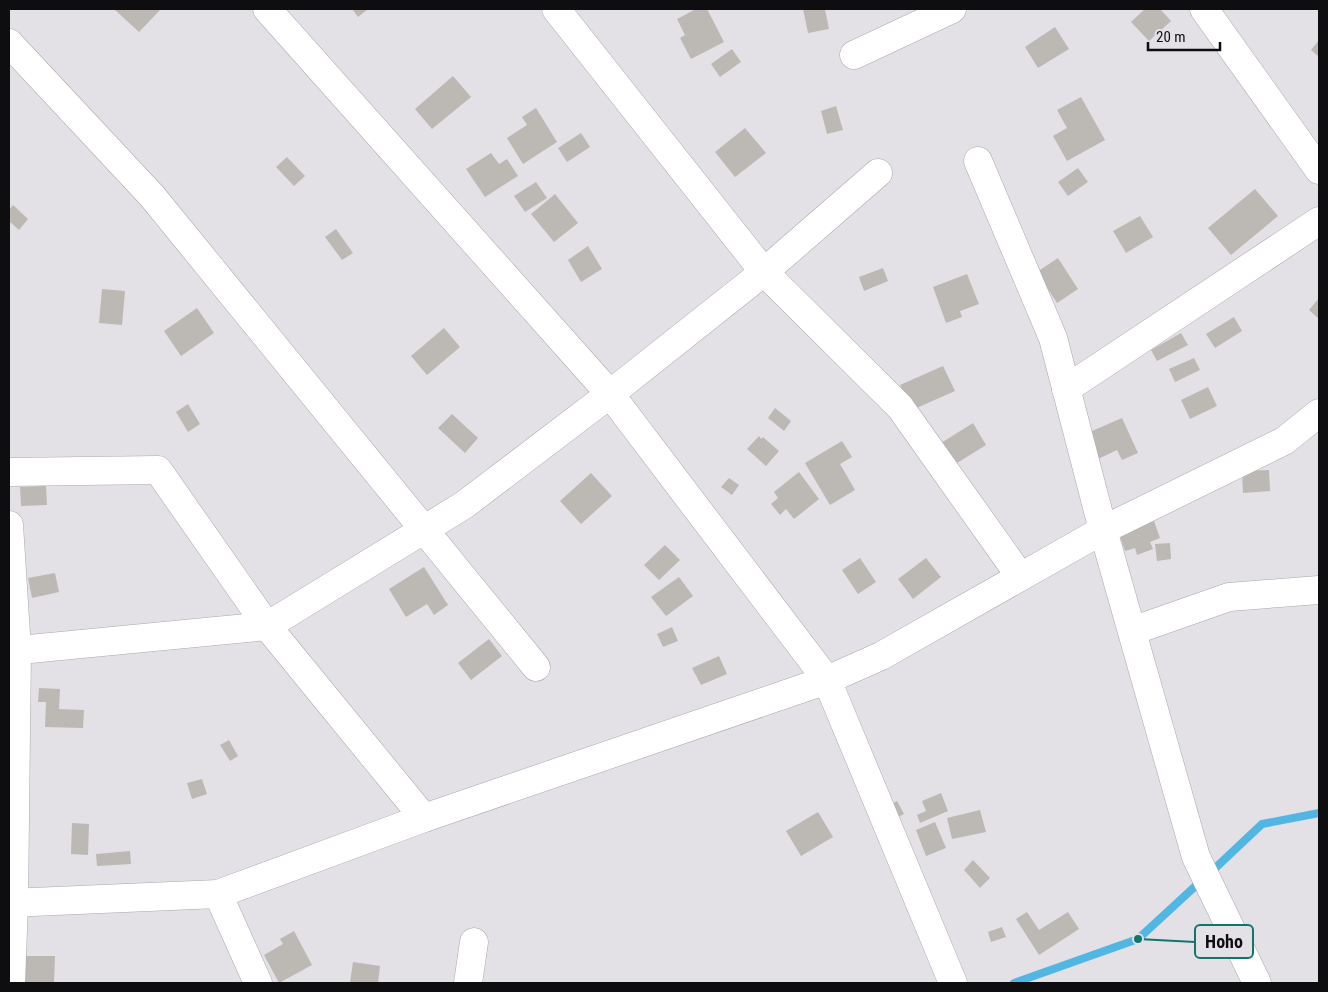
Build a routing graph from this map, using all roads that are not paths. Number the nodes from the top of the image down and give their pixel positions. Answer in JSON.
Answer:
{"nodes":[{"id":1,"x":267,"y":9,"type":"edge"},
{"id":2,"x":556,"y":9,"type":"edge"},
{"id":3,"x":952,"y":9,"type":"edge"},
{"id":4,"x":1204,"y":9,"type":"edge"},
{"id":5,"x":9,"y":42,"type":"edge"},
{"id":6,"x":854,"y":55,"type":"dead end"},
{"id":7,"x":978,"y":161,"type":"dead end"},
{"id":8,"x":1319,"y":170,"type":"edge"},
{"id":9,"x":878,"y":173,"type":"dead end"},
{"id":10,"x":1319,"y":221,"type":"edge"},
{"id":11,"x":764,"y":272,"type":"junction"},
{"id":12,"x":1066,"y":389,"type":"junction"},
{"id":13,"x":610,"y":394,"type":"junction"},
{"id":14,"x":1319,"y":413,"type":"edge"},
{"id":15,"x":9,"y":472,"type":"edge"},
{"id":16,"x":9,"y":525,"type":"edge"},
{"id":17,"x":424,"y":530,"type":"junction"},
{"id":18,"x":1103,"y":530,"type":"junction"},
{"id":19,"x":1020,"y":576,"type":"junction"},
{"id":20,"x":1319,"y":590,"type":"edge"},
{"id":21,"x":267,"y":626,"type":"junction"},
{"id":22,"x":1132,"y":631,"type":"junction"},
{"id":23,"x":13,"y":651,"type":"edge"},
{"id":24,"x":536,"y":667,"type":"dead end"},
{"id":25,"x":827,"y":680,"type":"junction"},
{"id":26,"x":424,"y":818,"type":"junction"},
{"id":27,"x":218,"y":894,"type":"junction"},
{"id":28,"x":11,"y":903,"type":"edge"},
{"id":29,"x":474,"y":942,"type":"dead end"},
{"id":30,"x":11,"y":983,"type":"edge"},
{"id":31,"x":258,"y":983,"type":"edge"},
{"id":32,"x":468,"y":983,"type":"edge"},
{"id":33,"x":953,"y":983,"type":"edge"},
{"id":34,"x":1257,"y":983,"type":"edge"}],
"edges":[{"from":1,"to":13,"type":"street"},
{"from":2,"to":11,"type":"street"},
{"from":3,"to":6,"type":"street"},
{"from":4,"to":8,"type":"street"},
{"from":5,"to":17,"type":"street"},
{"from":7,"to":12,"type":"street"},
{"from":9,"to":11,"type":"street"},
{"from":10,"to":12,"type":"street"},
{"from":11,"to":13,"type":"street"},
{"from":11,"to":19,"type":"street"},
{"from":12,"to":18,"type":"street"},
{"from":13,"to":17,"type":"street"},
{"from":13,"to":25,"type":"street"},
{"from":14,"to":18,"type":"street"},
{"from":15,"to":21,"type":"street"},
{"from":16,"to":23,"type":"street"},
{"from":17,"to":21,"type":"street"},
{"from":17,"to":24,"type":"street"},
{"from":18,"to":19,"type":"street"},
{"from":18,"to":22,"type":"street"},
{"from":19,"to":25,"type":"street"},
{"from":20,"to":22,"type":"street"},
{"from":21,"to":23,"type":"street"},
{"from":21,"to":26,"type":"street"},
{"from":22,"to":34,"type":"street"},
{"from":23,"to":28,"type":"street"},
{"from":25,"to":26,"type":"street"},
{"from":25,"to":33,"type":"street"},
{"from":26,"to":27,"type":"street"},
{"from":27,"to":28,"type":"street"},
{"from":27,"to":31,"type":"street"},
{"from":28,"to":30,"type":"street"},
{"from":29,"to":32,"type":"street"}]}
